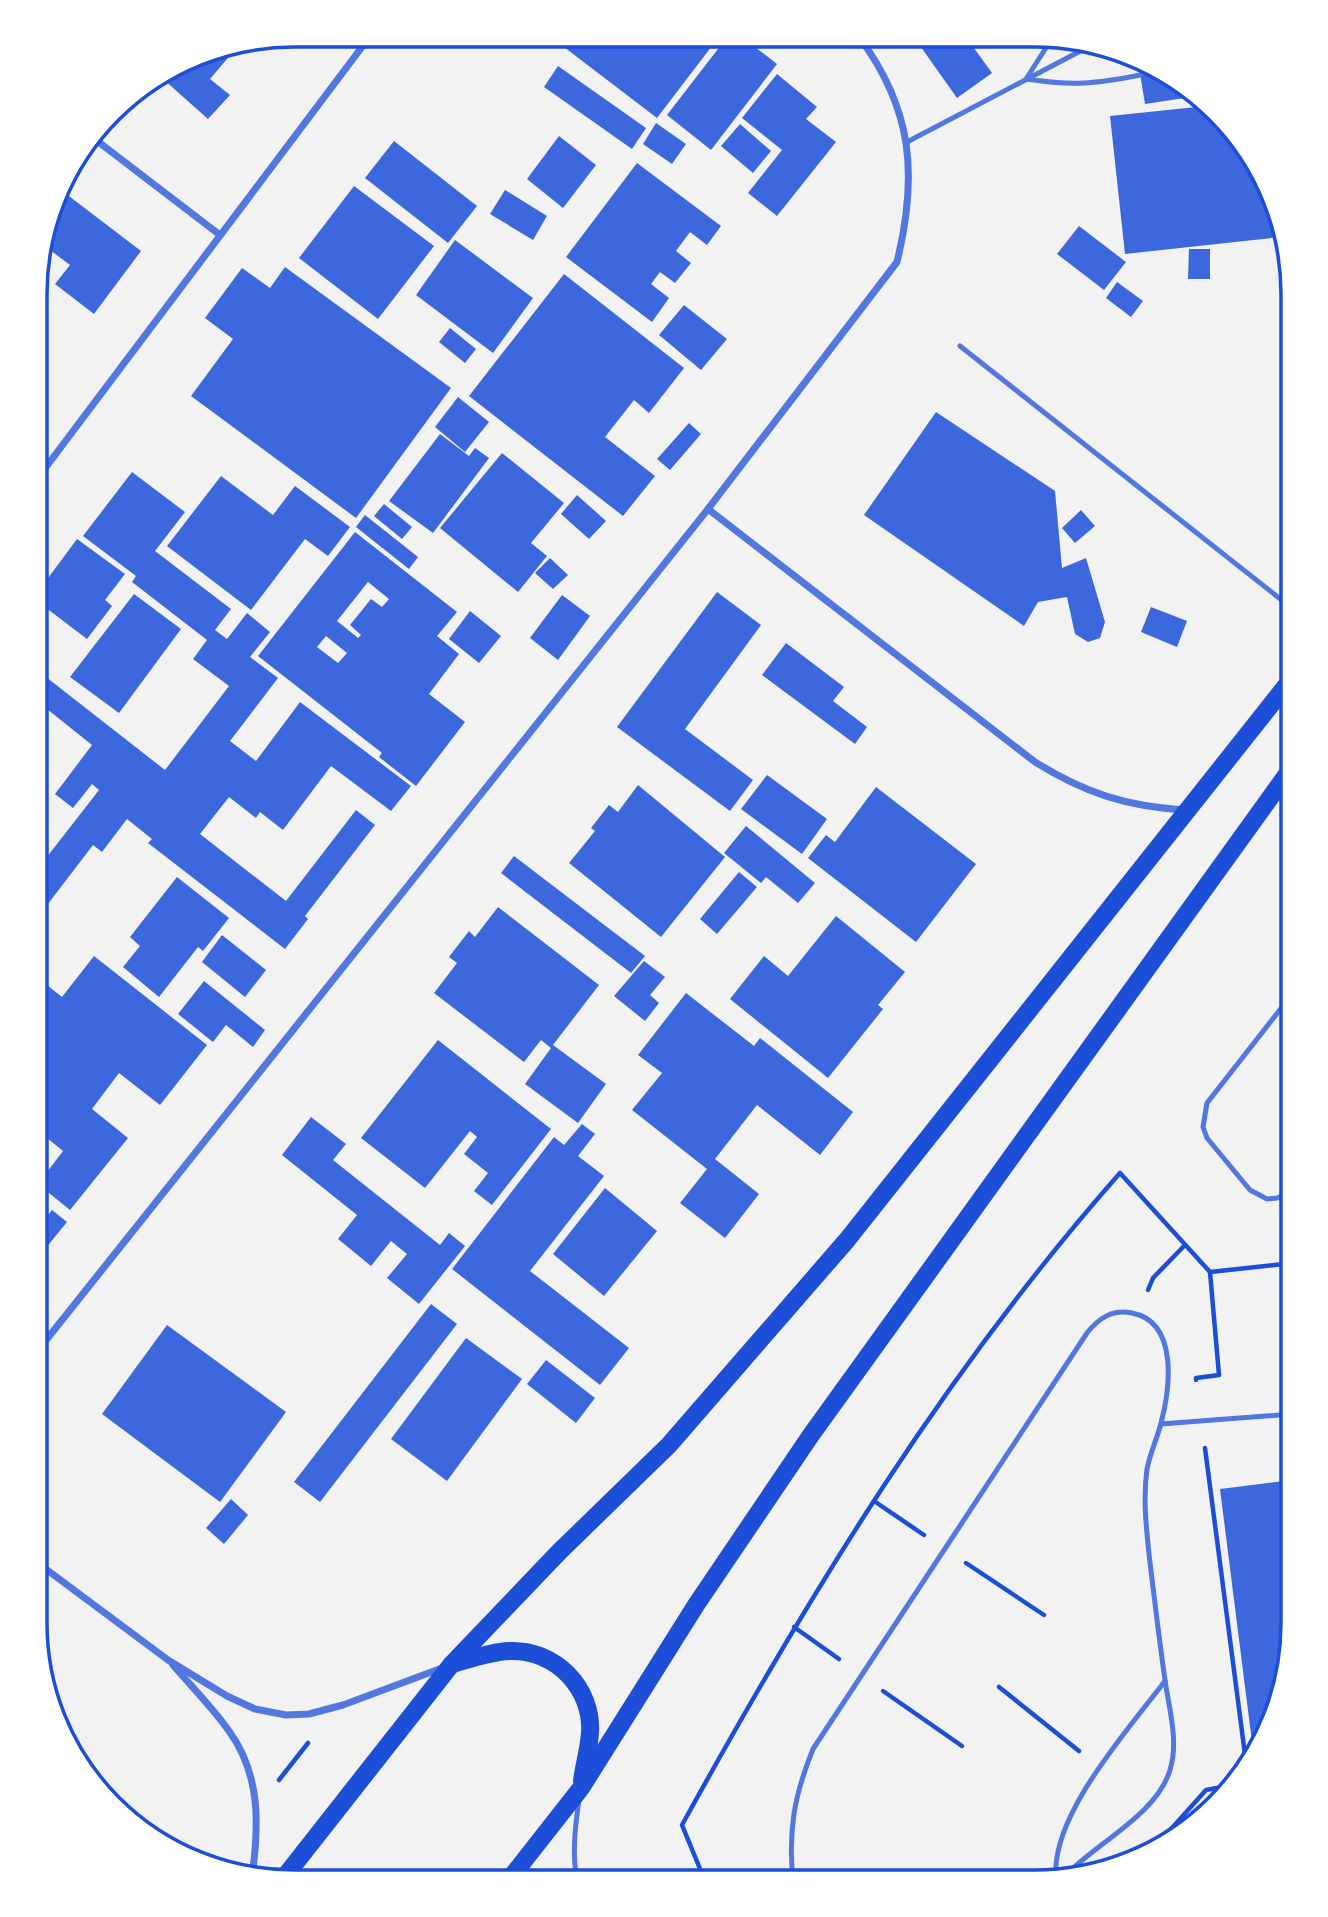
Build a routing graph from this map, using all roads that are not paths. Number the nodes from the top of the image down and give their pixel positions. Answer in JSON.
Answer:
{"nodes":[{"id":1,"x":867,"y":47,"type":"edge"},
{"id":2,"x":361,"y":48,"type":"edge"},
{"id":3,"x":1046,"y":48,"type":"edge"},
{"id":4,"x":1079,"y":52,"type":"edge"},
{"id":5,"x":1140,"y":75,"type":"dead end"},
{"id":6,"x":1026,"y":79,"type":"junction"},
{"id":7,"x":99,"y":142,"type":"edge"},
{"id":8,"x":907,"y":142,"type":"junction"},
{"id":9,"x":220,"y":235,"type":"junction"},
{"id":10,"x":960,"y":346,"type":"dead end"},
{"id":11,"x":47,"y":466,"type":"edge"},
{"id":12,"x":708,"y":509,"type":"junction"},
{"id":13,"x":1281,"y":599,"type":"edge"},
{"id":14,"x":1281,"y":693,"type":"edge"},
{"id":15,"x":1281,"y":782,"type":"edge"},
{"id":16,"x":1272,"y":793,"type":"junction"},
{"id":17,"x":1281,"y":797,"type":"edge"},
{"id":18,"x":1189,"y":810,"type":"junction"},
{"id":19,"x":1280,"y":1009,"type":"edge"},
{"id":20,"x":1280,"y":1197,"type":"edge"},
{"id":21,"x":47,"y":1340,"type":"edge"},
{"id":22,"x":1280,"y":1415,"type":"edge"},
{"id":23,"x":1160,"y":1424,"type":"junction"},
{"id":24,"x":47,"y":1569,"type":"edge"},
{"id":25,"x":168,"y":1660,"type":"junction"},
{"id":26,"x":451,"y":1665,"type":"junction"},
{"id":27,"x":1165,"y":1681,"type":"junction"},
{"id":28,"x":580,"y":1788,"type":"junction"},
{"id":29,"x":253,"y":1866,"type":"edge"},
{"id":30,"x":1076,"y":1866,"type":"edge"},
{"id":31,"x":1057,"y":1869,"type":"edge"},
{"id":32,"x":290,"y":1870,"type":"edge"},
{"id":33,"x":517,"y":1870,"type":"edge"},
{"id":34,"x":575,"y":1870,"type":"edge"},
{"id":35,"x":792,"y":1870,"type":"edge"}],
"edges":[{"from":1,"to":8,"type":"street"},
{"from":2,"to":9,"type":"street"},
{"from":3,"to":6,"type":"lane"},
{"from":4,"to":6,"type":"lane"},
{"from":5,"to":6,"type":"lane"},
{"from":6,"to":8,"type":"lane"},
{"from":7,"to":9,"type":"street"},
{"from":8,"to":12,"type":"street"},
{"from":9,"to":11,"type":"street"},
{"from":10,"to":13,"type":"lane"},
{"from":12,"to":18,"type":"street"},
{"from":12,"to":21,"type":"street"},
{"from":14,"to":18,"type":"main road"},
{"from":15,"to":16,"type":"main road"},
{"from":16,"to":17,"type":"lane"},
{"from":16,"to":28,"type":"main road"},
{"from":18,"to":26,"type":"main road"},
{"from":19,"to":20,"type":"lane"},
{"from":22,"to":23,"type":"lane"},
{"from":23,"to":27,"type":"lane"},
{"from":23,"to":35,"type":"lane"},
{"from":24,"to":25,"type":"street"},
{"from":25,"to":26,"type":"street"},
{"from":25,"to":29,"type":"street"},
{"from":26,"to":28,"type":"main road"},
{"from":26,"to":32,"type":"main road"},
{"from":27,"to":30,"type":"lane"},
{"from":27,"to":31,"type":"lane"},
{"from":28,"to":33,"type":"main road"},
{"from":28,"to":34,"type":"lane"}]}
